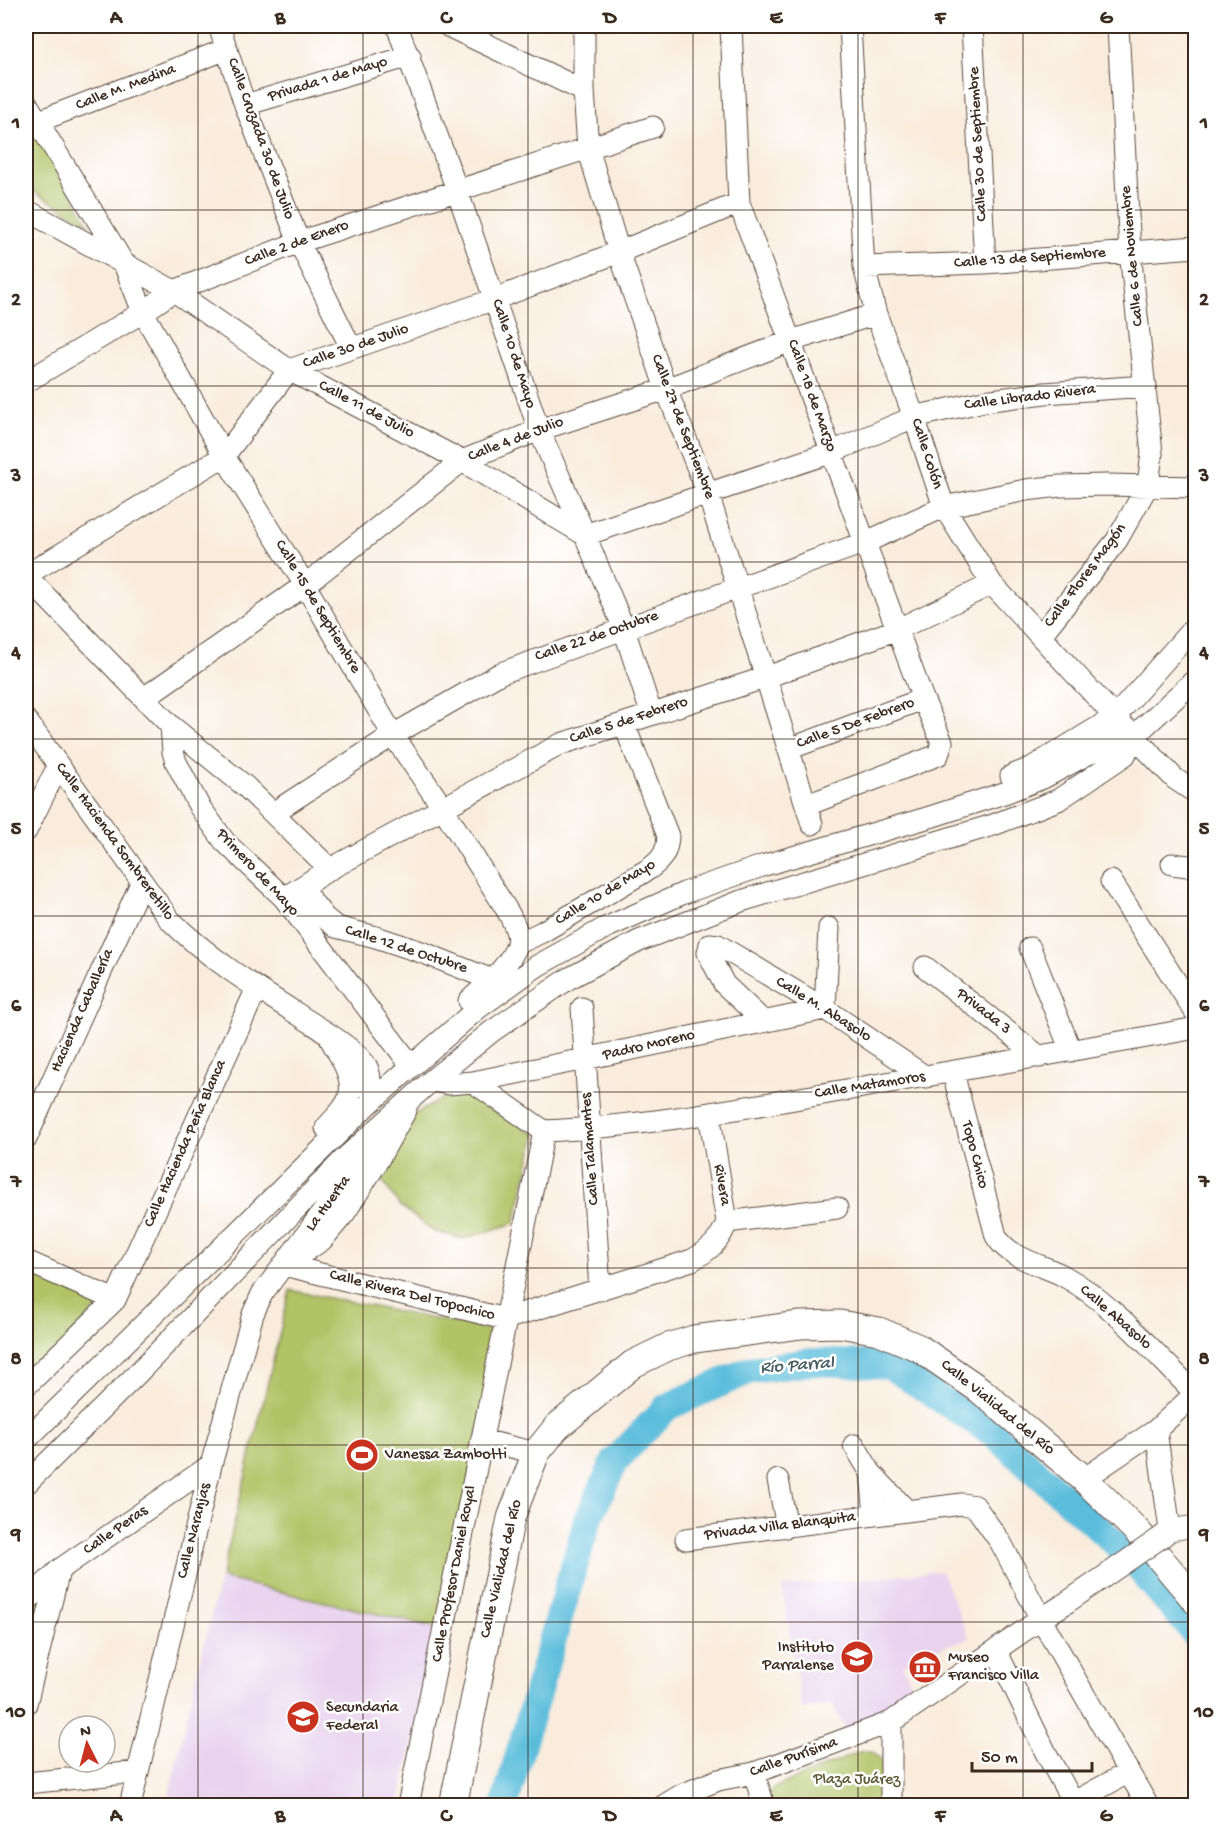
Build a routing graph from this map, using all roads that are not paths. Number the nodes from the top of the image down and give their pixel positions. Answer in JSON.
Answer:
{"nodes":[{"id":1,"x":219,"y":26,"type":"edge"},
{"id":2,"x":397,"y":26,"type":"edge"},
{"id":3,"x":448,"y":26,"type":"edge"},
{"id":4,"x":584,"y":26,"type":"edge"},
{"id":5,"x":731,"y":26,"type":"edge"},
{"id":6,"x":850,"y":26,"type":"edge"},
{"id":7,"x":972,"y":26,"type":"edge"},
{"id":8,"x":1118,"y":26,"type":"edge"},
{"id":9,"x":227,"y":49,"type":"junction"},
{"id":10,"x":410,"y":56,"type":"junction"},
{"id":11,"x":584,"y":91,"type":"junction"},
{"id":12,"x":26,"y":102,"type":"edge"},
{"id":13,"x":245,"y":105,"type":"junction"},
{"id":14,"x":31,"y":124,"type":"edge"},
{"id":15,"x":653,"y":127,"type":"dead end"},
{"id":16,"x":588,"y":148,"type":"junction"},
{"id":17,"x":457,"y":190,"type":"junction"},
{"id":18,"x":739,"y":203,"type":"junction"},
{"id":19,"x":28,"y":214,"type":"edge"},
{"id":20,"x":299,"y":242,"type":"junction"},
{"id":21,"x":1196,"y":247,"type":"edge"},
{"id":22,"x":619,"y":252,"type":"junction"},
{"id":23,"x":1130,"y":252,"type":"junction"},
{"id":24,"x":985,"y":263,"type":"junction"},
{"id":25,"x":124,"y":264,"type":"junction"},
{"id":26,"x":864,"y":267,"type":"junction"},
{"id":27,"x":174,"y":291,"type":"junction"},
{"id":28,"x":495,"y":299,"type":"junction"},
{"id":29,"x":143,"y":312,"type":"junction"},
{"id":30,"x":876,"y":314,"type":"junction"},
{"id":31,"x":791,"y":341,"type":"junction"},
{"id":32,"x":351,"y":348,"type":"junction"},
{"id":33,"x":290,"y":370,"type":"junction"},
{"id":34,"x":26,"y":382,"type":"edge"},
{"id":35,"x":1146,"y":386,"type":"junction"},
{"id":36,"x":666,"y":389,"type":"junction"},
{"id":37,"x":914,"y":417,"type":"junction"},
{"id":38,"x":539,"y":430,"type":"junction"},
{"id":39,"x":832,"y":452,"type":"junction"},
{"id":40,"x":224,"y":456,"type":"junction"},
{"id":41,"x":462,"y":460,"type":"junction"},
{"id":42,"x":1148,"y":485,"type":"junction"},
{"id":43,"x":1196,"y":487,"type":"edge"},
{"id":44,"x":708,"y":494,"type":"junction"},
{"id":45,"x":944,"y":507,"type":"junction"},
{"id":46,"x":585,"y":535,"type":"junction"},
{"id":47,"x":866,"y":542,"type":"junction"},
{"id":48,"x":26,"y":576,"type":"edge"},
{"id":49,"x":992,"y":584,"type":"junction"},
{"id":50,"x":305,"y":585,"type":"junction"},
{"id":51,"x":738,"y":588,"type":"junction"},
{"id":52,"x":1196,"y":625,"type":"edge"},
{"id":53,"x":624,"y":629,"type":"junction"},
{"id":54,"x":898,"y":629,"type":"junction"},
{"id":55,"x":1041,"y":635,"type":"junction"},
{"id":56,"x":767,"y":677,"type":"junction"},
{"id":57,"x":1196,"y":679,"type":"edge"},
{"id":58,"x":144,"y":698,"type":"junction"},
{"id":59,"x":923,"y":699,"type":"junction"},
{"id":60,"x":651,"y":713,"type":"junction"},
{"id":61,"x":1115,"y":717,"type":"junction"},
{"id":62,"x":26,"y":720,"type":"edge"},
{"id":63,"x":624,"y":724,"type":"junction"},
{"id":64,"x":171,"y":726,"type":"junction"},
{"id":65,"x":393,"y":735,"type":"junction"},
{"id":66,"x":1134,"y":736,"type":"junction"},
{"id":67,"x":789,"y":749,"type":"junction"},
{"id":68,"x":57,"y":766,"type":"junction"},
{"id":69,"x":1009,"y":777,"type":"dead end"},
{"id":70,"x":1196,"y":793,"type":"edge"},
{"id":71,"x":444,"y":808,"type":"junction"},
{"id":72,"x":273,"y":813,"type":"junction"},
{"id":73,"x":810,"y":814,"type":"joint"},
{"id":74,"x":26,"y":831,"type":"edge"},
{"id":75,"x":1172,"y":864,"type":"dead end"},
{"id":76,"x":1196,"y":867,"type":"edge"},
{"id":77,"x":330,"y":869,"type":"junction"},
{"id":78,"x":1112,"y":881,"type":"dead end"},
{"id":79,"x":141,"y":883,"type":"junction"},
{"id":80,"x":292,"y":893,"type":"junction"},
{"id":81,"x":829,"y":928,"type":"dead end"},
{"id":82,"x":518,"y":944,"type":"junction"},
{"id":83,"x":1030,"y":948,"type":"dead end"},
{"id":84,"x":925,"y":967,"type":"dead end"},
{"id":85,"x":492,"y":980,"type":"junction"},
{"id":86,"x":257,"y":988,"type":"junction"},
{"id":87,"x":582,"y":1008,"type":"dead end"},
{"id":88,"x":825,"y":1009,"type":"junction"},
{"id":89,"x":1196,"y":1013,"type":"edge"},
{"id":90,"x":763,"y":1021,"type":"junction"},
{"id":91,"x":1196,"y":1028,"type":"edge"},
{"id":92,"x":328,"y":1034,"type":"junction"},
{"id":93,"x":1071,"y":1051,"type":"junction"},
{"id":94,"x":1040,"y":1057,"type":"junction"},
{"id":95,"x":585,"y":1060,"type":"junction"},
{"id":96,"x":953,"y":1073,"type":"junction"},
{"id":97,"x":926,"y":1077,"type":"junction"},
{"id":98,"x":431,"y":1081,"type":"junction"},
{"id":99,"x":473,"y":1082,"type":"junction"},
{"id":100,"x":370,"y":1091,"type":"dead end"},
{"id":101,"x":413,"y":1097,"type":"junction"},
{"id":102,"x":709,"y":1113,"type":"junction"},
{"id":103,"x":589,"y":1129,"type":"junction"},
{"id":104,"x":544,"y":1131,"type":"junction"},
{"id":105,"x":26,"y":1138,"type":"edge"},
{"id":106,"x":370,"y":1142,"type":"dead end"},
{"id":107,"x":316,"y":1154,"type":"junction"},
{"id":108,"x":837,"y":1208,"type":"dead end"},
{"id":109,"x":727,"y":1222,"type":"junction"},
{"id":110,"x":996,"y":1236,"type":"joint"},
{"id":111,"x":709,"y":1250,"type":"joint"},
{"id":112,"x":26,"y":1261,"type":"edge"},
{"id":113,"x":284,"y":1265,"type":"junction"},
{"id":114,"x":600,"y":1290,"type":"junction"},
{"id":115,"x":115,"y":1300,"type":"junction"},
{"id":116,"x":505,"y":1319,"type":"junction"},
{"id":117,"x":26,"y":1386,"type":"edge"},
{"id":118,"x":1195,"y":1393,"type":"edge"},
{"id":119,"x":1156,"y":1430,"type":"junction"},
{"id":120,"x":26,"y":1440,"type":"edge"},
{"id":121,"x":482,"y":1440,"type":"junction"},
{"id":122,"x":854,"y":1445,"type":"dead end"},
{"id":123,"x":536,"y":1453,"type":"junction"},
{"id":124,"x":212,"y":1465,"type":"junction"},
{"id":125,"x":870,"y":1473,"type":"junction"},
{"id":126,"x":1084,"y":1479,"type":"junction"},
{"id":127,"x":778,"y":1480,"type":"dead end"},
{"id":128,"x":26,"y":1484,"type":"edge"},
{"id":129,"x":907,"y":1511,"type":"junction"},
{"id":130,"x":875,"y":1515,"type":"junction"},
{"id":131,"x":1196,"y":1526,"type":"edge"},
{"id":132,"x":787,"y":1527,"type":"junction"},
{"id":133,"x":1166,"y":1533,"type":"junction"},
{"id":134,"x":686,"y":1539,"type":"dead end"},
{"id":135,"x":59,"y":1570,"type":"junction"},
{"id":136,"x":1196,"y":1601,"type":"edge"},
{"id":137,"x":26,"y":1602,"type":"edge"},
{"id":138,"x":1041,"y":1619,"type":"junction"},
{"id":139,"x":996,"y":1650,"type":"junction"},
{"id":140,"x":26,"y":1704,"type":"edge"},
{"id":141,"x":891,"y":1722,"type":"junction"},
{"id":142,"x":137,"y":1772,"type":"junction"},
{"id":143,"x":1129,"y":1772,"type":"junction"},
{"id":144,"x":754,"y":1773,"type":"junction"},
{"id":145,"x":26,"y":1784,"type":"edge"},
{"id":146,"x":1070,"y":1804,"type":"edge"},
{"id":147,"x":130,"y":1806,"type":"edge"},
{"id":148,"x":408,"y":1806,"type":"edge"},
{"id":149,"x":453,"y":1806,"type":"edge"},
{"id":150,"x":663,"y":1806,"type":"edge"},
{"id":151,"x":764,"y":1806,"type":"edge"},
{"id":152,"x":891,"y":1806,"type":"edge"},
{"id":153,"x":1148,"y":1806,"type":"edge"}],
"edges":[{"from":1,"to":9,"type":"street","name":"Calle Cruzada 30 de Julio"},
{"from":2,"to":10,"type":"street","name":"Calle 10 de Mayo"},
{"from":3,"to":11,"type":"street"},
{"from":4,"to":11,"type":"street","name":"Calle 27 de Septiembre"},
{"from":5,"to":18,"type":"street","name":"Calle 18 de Marzo"},
{"from":6,"to":26,"type":"street","name":"Calle Colón"},
{"from":7,"to":24,"type":"street","name":"Calle 30 de Septiembre"},
{"from":8,"to":23,"type":"street","name":"Calle 6 de Noviembre"},
{"from":9,"to":13,"type":"street","name":"Calle Cruzada 30 de Julio"},
{"from":9,"to":14,"type":"street","name":"Calle M. Medina"},
{"from":10,"to":13,"type":"street","name":"Privada 1 de Mayo"},
{"from":10,"to":17,"type":"street","name":"Calle 10 de Mayo"},
{"from":11,"to":16,"type":"street","name":"Calle 27 de Septiembre"},
{"from":12,"to":14,"type":"street","name":"Calle 15 de Septiembre"},
{"from":13,"to":20,"type":"street","name":"Calle Cruzada 30 de Julio"},
{"from":14,"to":25,"type":"street","name":"Calle 15 de Septiembre"},
{"from":15,"to":16,"type":"street","name":"Calle 2 de Enero"},
{"from":16,"to":17,"type":"street","name":"Calle 2 de Enero"},
{"from":16,"to":22,"type":"street","name":"Calle 27 de Septiembre"},
{"from":17,"to":20,"type":"street","name":"Calle 2 de Enero"},
{"from":17,"to":28,"type":"street","name":"Calle 10 de Mayo"},
{"from":18,"to":22,"type":"street","name":"Calle 30 de Julio"},
{"from":18,"to":31,"type":"street","name":"Calle 18 de Marzo"},
{"from":19,"to":25,"type":"street","name":"Calle 11 de Julio"},
{"from":20,"to":27,"type":"street","name":"Calle 2 de Enero"},
{"from":20,"to":32,"type":"street","name":"Calle Cruzada 30 de Julio"},
{"from":21,"to":23,"type":"street","name":"Calle 13 de Septiembre"},
{"from":22,"to":28,"type":"street","name":"Calle 30 de Julio"},
{"from":22,"to":36,"type":"street","name":"Calle 27 de Septiembre"},
{"from":23,"to":24,"type":"street","name":"Calle 13 de Septiembre"},
{"from":23,"to":35,"type":"street","name":"Calle 6 de Noviembre"},
{"from":24,"to":26,"type":"street","name":"Calle 13 de Septiembre"},
{"from":25,"to":27,"type":"street","name":"Calle 11 de Julio"},
{"from":25,"to":29,"type":"street","name":"Calle 15 de Septiembre"},
{"from":26,"to":30,"type":"street","name":"Calle Colón"},
{"from":27,"to":29,"type":"street","name":"Calle 2 de Enero"},
{"from":27,"to":33,"type":"street","name":"Calle 11 de Julio"},
{"from":28,"to":32,"type":"street","name":"Calle 30 de Julio"},
{"from":28,"to":38,"type":"street","name":"Calle 10 de Mayo"},
{"from":29,"to":34,"type":"street","name":"Calle 2 de Enero"},
{"from":29,"to":40,"type":"street","name":"Calle 15 de Septiembre"},
{"from":30,"to":31,"type":"street","name":"Calle 4 de Julio"},
{"from":30,"to":37,"type":"street","name":"Calle Colón"},
{"from":31,"to":36,"type":"street","name":"Calle 4 de Julio"},
{"from":31,"to":39,"type":"street","name":"Calle 18 de Marzo"},
{"from":32,"to":33,"type":"street","name":"Calle 30 de Julio"},
{"from":33,"to":40,"type":"street","name":"Calle 30 de Julio"},
{"from":33,"to":41,"type":"street","name":"Calle 11 de Julio"},
{"from":35,"to":37,"type":"street","name":"Calle Librado Rivera"},
{"from":35,"to":42,"type":"street","name":"Calle 6 de Noviembre"},
{"from":36,"to":38,"type":"street","name":"Calle 4 de Julio"},
{"from":36,"to":44,"type":"street","name":"Calle 27 de Septiembre"},
{"from":37,"to":39,"type":"street","name":"Calle Librado Rivera"},
{"from":37,"to":45,"type":"street","name":"Calle Colón"},
{"from":38,"to":41,"type":"street","name":"Calle 4 de Julio"},
{"from":38,"to":46,"type":"street","name":"Calle 10 de Mayo"},
{"from":39,"to":44,"type":"street","name":"Calle Librado Rivera"},
{"from":39,"to":47,"type":"street","name":"Calle 18 de Marzo"},
{"from":40,"to":48,"type":"street","name":"Calle 30 de Julio"},
{"from":40,"to":50,"type":"street","name":"Calle 15 de Septiembre"},
{"from":41,"to":46,"type":"street","name":"Calle 11 de Julio"},
{"from":41,"to":50,"type":"street","name":"Calle 4 de Julio"},
{"from":42,"to":43,"type":"street","name":"Calle 22 de Octubre"},
{"from":42,"to":45,"type":"street","name":"Calle 22 de Octubre"},
{"from":42,"to":55,"type":"street","name":"Calle Flores Magón"},
{"from":44,"to":46,"type":"street","name":"Calle Librado Rivera"},
{"from":44,"to":51,"type":"street","name":"Calle 27 de Septiembre"},
{"from":45,"to":47,"type":"street","name":"Calle 22 de Octubre"},
{"from":45,"to":49,"type":"street","name":"Calle Colón"},
{"from":46,"to":53,"type":"street","name":"Calle 10 de Mayo"},
{"from":47,"to":51,"type":"street","name":"Calle 22 de Octubre"},
{"from":47,"to":54,"type":"street","name":"Calle 18 de Marzo"},
{"from":48,"to":58,"type":"street"},
{"from":49,"to":54,"type":"street","name":"Calle 5 de Febrero"},
{"from":49,"to":55,"type":"street","name":"Calle Colón"},
{"from":50,"to":58,"type":"street","name":"Calle 4 de Julio"},
{"from":50,"to":65,"type":"street","name":"Calle 15 de Septiembre"},
{"from":51,"to":53,"type":"street","name":"Calle 22 de Octubre"},
{"from":51,"to":56,"type":"street","name":"Calle 27 de Septiembre"},
{"from":52,"to":61,"type":"street"},
{"from":53,"to":60,"type":"street","name":"Calle 10 de Mayo"},
{"from":53,"to":65,"type":"street","name":"Calle 22 de Octubre"},
{"from":54,"to":56,"type":"street","name":"Calle 5 de Febrero"},
{"from":54,"to":59,"type":"street","name":"Calle 18 de Marzo"},
{"from":55,"to":61,"type":"street","name":"Calle Colón"},
{"from":56,"to":60,"type":"street","name":"Calle 5 de Febrero"},
{"from":56,"to":67,"type":"street","name":"Calle 27 de Septiembre"},
{"from":57,"to":66,"type":"street"},
{"from":58,"to":64,"type":"street"},
{"from":59,"to":67,"type":"street","name":"Calle 5 De Febrero"},
{"from":59,"to":73,"type":"street","name":"Calle 18 de Marzo"},
{"from":60,"to":63,"type":"street","name":"Calle 5 de Febrero"},
{"from":61,"to":66,"type":"street","name":"Calle Colón"},
{"from":61,"to":69,"type":"street"},
{"from":62,"to":68,"type":"street","name":"Calle Hacienda Sombreretillo"},
{"from":63,"to":71,"type":"street","name":"Calle 5 de Febrero"},
{"from":63,"to":82,"type":"street","name":"Calle 10 de Mayo"},
{"from":64,"to":72,"type":"street"},
{"from":64,"to":80,"type":"street","name":"Primero de Mayo"},
{"from":65,"to":71,"type":"street","name":"Calle 15 de Septiembre"},
{"from":65,"to":72,"type":"street","name":"Calle 22 de Octubre"},
{"from":66,"to":70,"type":"street","name":"Calle Colón"},
{"from":66,"to":98,"type":"street"},
{"from":66,"to":107,"type":"street"},
{"from":67,"to":73,"type":"street","name":"Calle 27 de Septiembre"},
{"from":68,"to":74,"type":"street"},
{"from":68,"to":79,"type":"street","name":"Calle Hacienda Sombreretillo"},
{"from":71,"to":77,"type":"street","name":"Calle 5 de Febrero"},
{"from":71,"to":82,"type":"street","name":"Calle 15 de Septiembre"},
{"from":72,"to":77,"type":"street"},
{"from":75,"to":76,"type":"street"},
{"from":77,"to":80,"type":"street","name":"Calle 5 de Febrero"},
{"from":78,"to":89,"type":"street"},
{"from":79,"to":86,"type":"street","name":"Calle Hacienda Sombreretillo"},
{"from":79,"to":105,"type":"street","name":"Hacienda Caballería"},
{"from":80,"to":85,"type":"street","name":"Calle 12 de Octubre"},
{"from":80,"to":85,"type":"street","name":"Primero de Mayo"},
{"from":81,"to":88,"type":"street"},
{"from":82,"to":85,"type":"street"},
{"from":83,"to":93,"type":"street"},
{"from":84,"to":94,"type":"street","name":"Privada 3"},
{"from":86,"to":92,"type":"street","name":"Calle Hacienda Sombreretillo"},
{"from":86,"to":115,"type":"street","name":"Calle Hacienda Peña Blanca"},
{"from":87,"to":95,"type":"street","name":"Calle Talamantes"},
{"from":88,"to":90,"type":"street","name":"Padro Moreno"},
{"from":88,"to":90,"type":"street","name":"Calle M. Abasolo"},
{"from":88,"to":97,"type":"street","name":"Calle M. Abasolo"},
{"from":90,"to":95,"type":"street","name":"Padro Moreno"},
{"from":91,"to":93,"type":"street","name":"Calle Matamoros"},
{"from":92,"to":100,"type":"street","name":"Calle Hacienda Sombreretillo"},
{"from":92,"to":107,"type":"street"},
{"from":93,"to":94,"type":"street","name":"Calle Matamoros"},
{"from":94,"to":96,"type":"street","name":"Calle Matamoros"},
{"from":95,"to":99,"type":"street","name":"Padro Moreno"},
{"from":95,"to":103,"type":"street","name":"Calle Talamantes"},
{"from":96,"to":97,"type":"street","name":"Calle Matamoros"},
{"from":96,"to":110,"type":"street","name":"Topo Chico"},
{"from":97,"to":102,"type":"street","name":"Calle Matamoros"},
{"from":98,"to":99,"type":"street","name":"Padro Moreno"},
{"from":98,"to":101,"type":"street"},
{"from":99,"to":104,"type":"street"},
{"from":101,"to":113,"type":"street"},
{"from":101,"to":128,"type":"street"},
{"from":102,"to":103,"type":"street","name":"Calle Matamoros"},
{"from":102,"to":109,"type":"street","name":"Rivera"},
{"from":103,"to":104,"type":"street","name":"Calle Matamoros"},
{"from":103,"to":114,"type":"street","name":"Calle Talamantes"},
{"from":104,"to":116,"type":"street","name":"Calle Profesor Daniel Royal"},
{"from":106,"to":113,"type":"street","name":"La Huerta"},
{"from":107,"to":120,"type":"street"},
{"from":108,"to":109,"type":"street"},
{"from":109,"to":111,"type":"street","name":"Rivera"},
{"from":110,"to":118,"type":"street","name":"Calle Abasolo"},
{"from":111,"to":114,"type":"street","name":"Calle Rivera Del Topochico"},
{"from":112,"to":115,"type":"street"},
{"from":113,"to":116,"type":"street","name":"Calle Rivera Del Topochico"},
{"from":113,"to":124,"type":"street","name":"Calle Naranjas"},
{"from":114,"to":116,"type":"street","name":"Calle Rivera Del Topochico"},
{"from":115,"to":117,"type":"street"},
{"from":116,"to":121,"type":"street","name":"Calle Profesor Daniel Royal"},
{"from":118,"to":119,"type":"street"},
{"from":119,"to":126,"type":"street"},
{"from":119,"to":133,"type":"street"},
{"from":121,"to":123,"type":"street"},
{"from":121,"to":148,"type":"street","name":"Calle Profesor Daniel Royal"},
{"from":122,"to":125,"type":"street"},
{"from":123,"to":126,"type":"main road","name":"Calle Vialidad del Río"},
{"from":123,"to":149,"type":"main road","name":"Calle Vialidad del Río"},
{"from":124,"to":135,"type":"street","name":"Calle Peras"},
{"from":124,"to":142,"type":"street","name":"Calle Naranjas"},
{"from":125,"to":129,"type":"street"},
{"from":125,"to":130,"type":"street","name":"Privada Villa Blanquita"},
{"from":126,"to":136,"type":"main road","name":"Calle Vialidad del Río"},
{"from":127,"to":132,"type":"street"},
{"from":129,"to":130,"type":"street","name":"Privada Villa Blanquita"},
{"from":129,"to":138,"type":"street","name":"Privada Villa Blanquita"},
{"from":130,"to":132,"type":"street","name":"Privada Villa Blanquita"},
{"from":131,"to":133,"type":"street"},
{"from":132,"to":134,"type":"street","name":"Privada Villa Blanquita"},
{"from":133,"to":138,"type":"street","name":"Calle Purísima","bridge":true},
{"from":135,"to":137,"type":"street","name":"Calle Peras"},
{"from":135,"to":140,"type":"street"},
{"from":138,"to":139,"type":"street","name":"Calle Purísima"},
{"from":138,"to":143,"type":"street"},
{"from":139,"to":141,"type":"street","name":"Calle Purísima"},
{"from":139,"to":146,"type":"street"},
{"from":141,"to":144,"type":"street","name":"Calle Purísima"},
{"from":141,"to":152,"type":"street"},
{"from":142,"to":145,"type":"street"},
{"from":142,"to":147,"type":"street","name":"Calle Naranjas"},
{"from":143,"to":146,"type":"street"},
{"from":143,"to":153,"type":"street"},
{"from":144,"to":150,"type":"street","name":"Calle Purísima"},
{"from":144,"to":151,"type":"street"}]}
